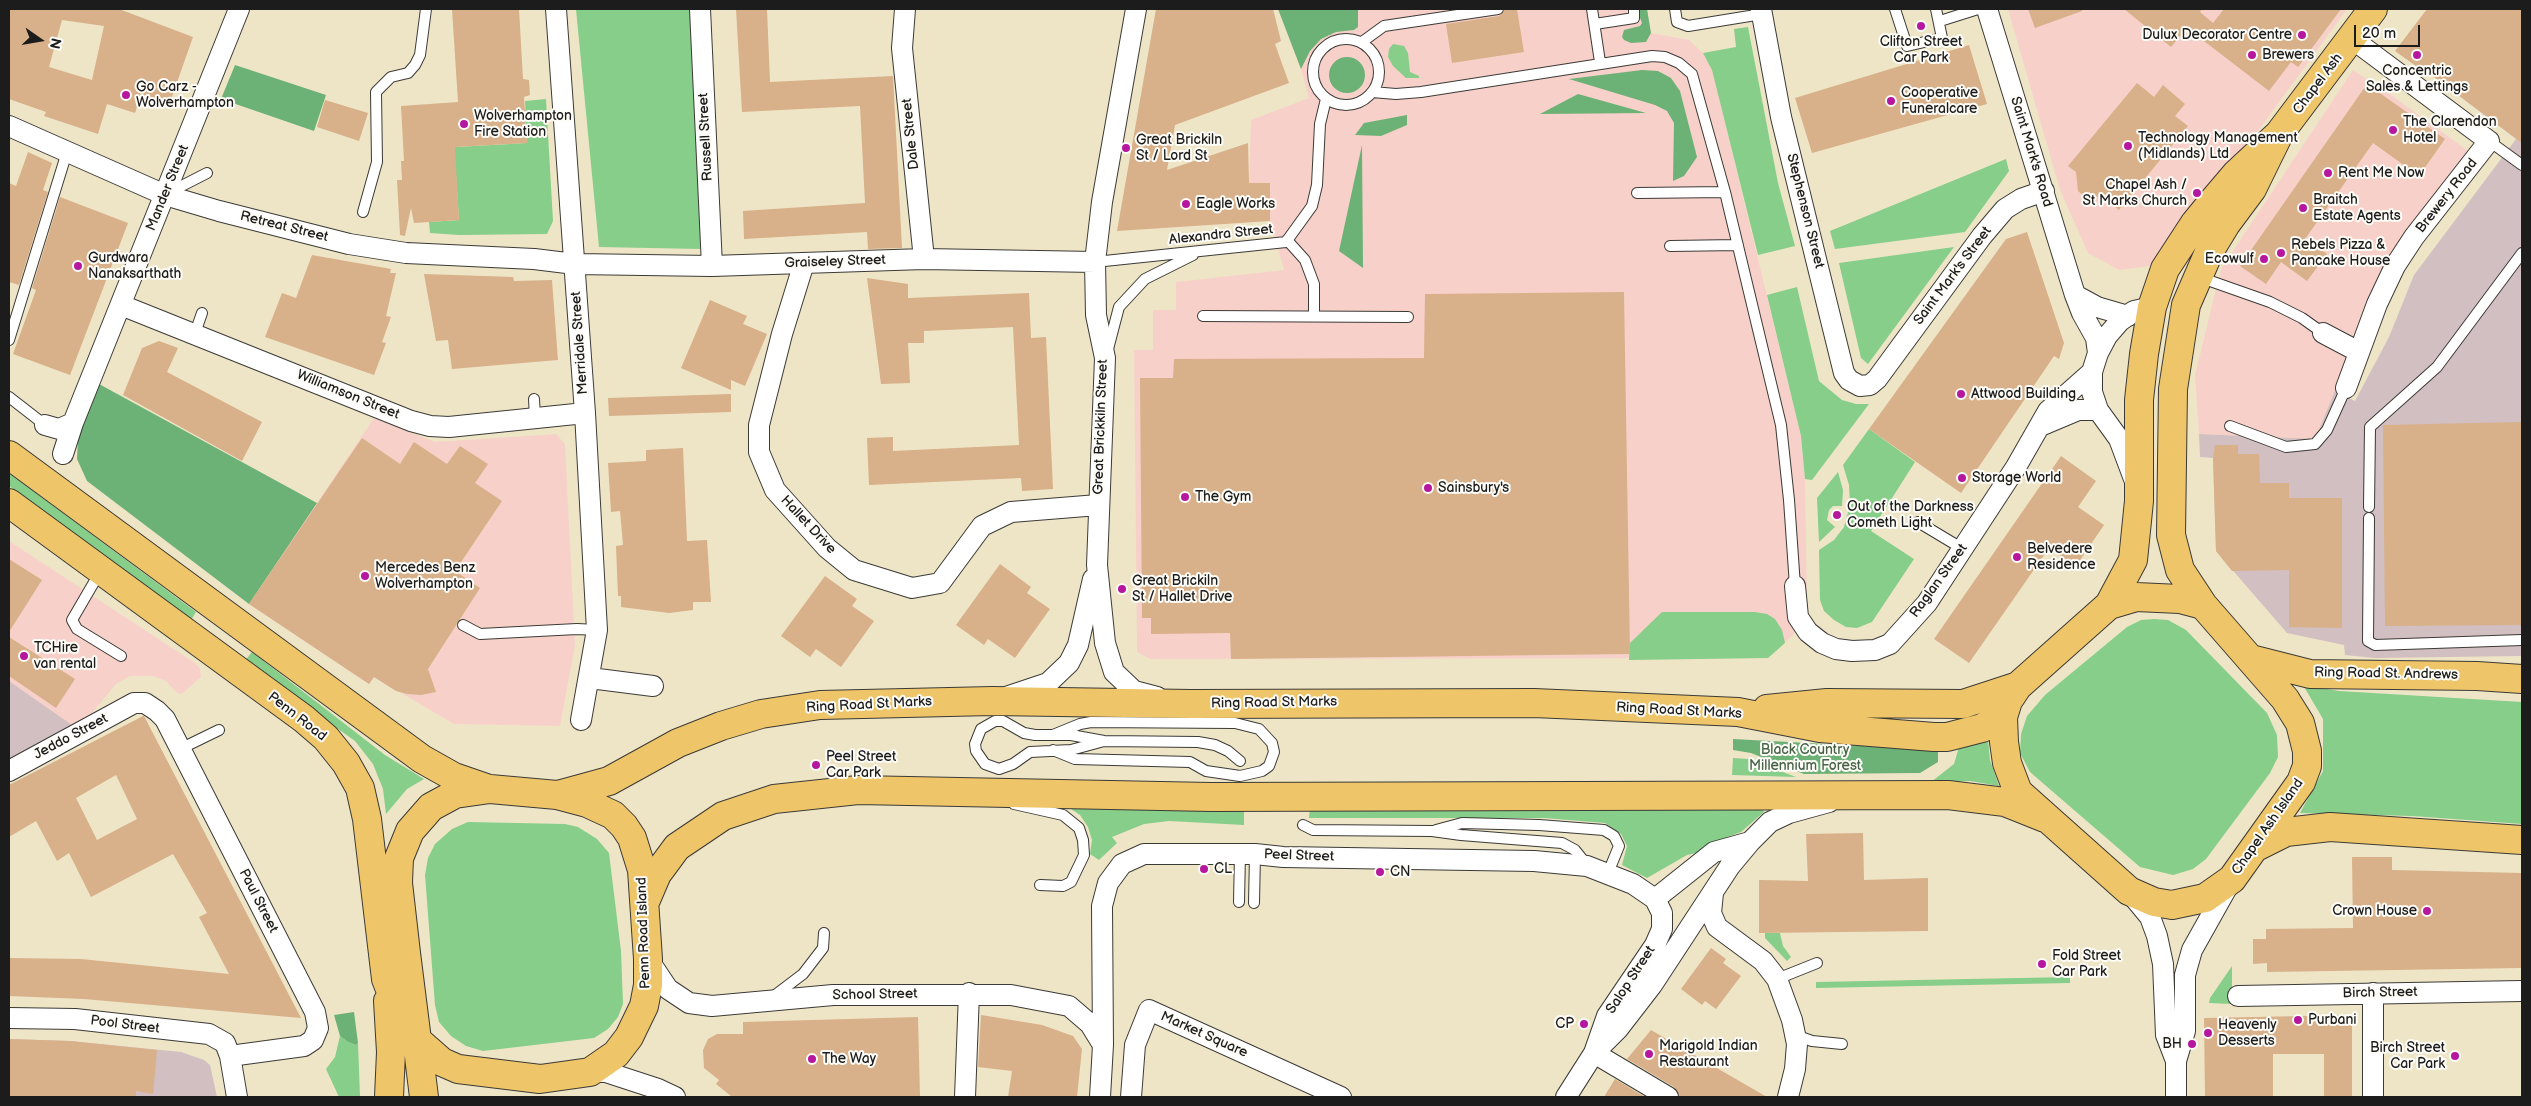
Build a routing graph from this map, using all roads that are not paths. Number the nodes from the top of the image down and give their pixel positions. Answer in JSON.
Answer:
{"nodes":[{"id":1,"x":239,"y":9,"type":"edge"},
{"id":2,"x":426,"y":9,"type":"edge"},
{"id":3,"x":556,"y":9,"type":"edge"},
{"id":4,"x":700,"y":9,"type":"edge"},
{"id":5,"x":905,"y":9,"type":"edge"},
{"id":6,"x":1136,"y":9,"type":"edge"},
{"id":7,"x":1498,"y":9,"type":"edge"},
{"id":8,"x":1592,"y":9,"type":"edge"},
{"id":9,"x":1675,"y":9,"type":"edge"},
{"id":10,"x":1895,"y":9,"type":"edge"},
{"id":11,"x":1936,"y":9,"type":"edge"},
{"id":12,"x":1978,"y":9,"type":"edge"},
{"id":13,"x":1987,"y":9,"type":"edge"},
{"id":14,"x":2373,"y":9,"type":"edge"},
{"id":15,"x":1634,"y":10,"type":"dead end"},
{"id":16,"x":1762,"y":11,"type":"edge"},
{"id":17,"x":1940,"y":21,"type":"junction"},
{"id":18,"x":1594,"y":24,"type":"junction"},
{"id":19,"x":2351,"y":38,"type":"junction"},
{"id":20,"x":1362,"y":42,"type":"junction"},
{"id":21,"x":1600,"y":62,"type":"junction"},
{"id":22,"x":1372,"y":92,"type":"junction"},
{"id":23,"x":1326,"y":99,"type":"junction"},
{"id":24,"x":9,"y":126,"type":"edge"},
{"id":25,"x":2279,"y":134,"type":"junction"},
{"id":26,"x":2489,"y":141,"type":"junction"},
{"id":27,"x":67,"y":152,"type":"junction"},
{"id":28,"x":2522,"y":165,"type":"edge"},
{"id":29,"x":207,"y":173,"type":"dead end"},
{"id":30,"x":2044,"y":191,"type":"junction"},
{"id":31,"x":1725,"y":192,"type":"junction"},
{"id":32,"x":1637,"y":193,"type":"dead end"},
{"id":33,"x":165,"y":194,"type":"junction"},
{"id":34,"x":363,"y":212,"type":"dead end"},
{"id":35,"x":1287,"y":240,"type":"junction"},
{"id":36,"x":1738,"y":245,"type":"junction"},
{"id":37,"x":1670,"y":246,"type":"dead end"},
{"id":38,"x":1199,"y":252,"type":"junction"},
{"id":39,"x":2522,"y":253,"type":"edge"},
{"id":40,"x":924,"y":260,"type":"junction"},
{"id":41,"x":1095,"y":262,"type":"junction"},
{"id":42,"x":804,"y":263,"type":"junction"},
{"id":43,"x":575,"y":264,"type":"junction"},
{"id":44,"x":712,"y":266,"type":"junction"},
{"id":45,"x":2197,"y":277,"type":"junction"},
{"id":46,"x":2075,"y":295,"type":"junction"},
{"id":47,"x":121,"y":305,"type":"junction"},
{"id":48,"x":2140,"y":311,"type":"junction"},
{"id":49,"x":202,"y":314,"type":"dead end"},
{"id":50,"x":1202,"y":316,"type":"dead end"},
{"id":51,"x":1314,"y":316,"type":"junction"},
{"id":52,"x":1408,"y":317,"type":"dead end"},
{"id":53,"x":195,"y":333,"type":"junction"},
{"id":54,"x":2323,"y":333,"type":"joint"},
{"id":55,"x":9,"y":340,"type":"edge"},
{"id":56,"x":2102,"y":344,"type":"junction"},
{"id":57,"x":2359,"y":352,"type":"junction"},
{"id":58,"x":1105,"y":358,"type":"junction"},
{"id":59,"x":2092,"y":372,"type":"junction"},
{"id":60,"x":1878,"y":379,"type":"joint"},
{"id":61,"x":2346,"y":388,"type":"joint"},
{"id":62,"x":9,"y":398,"type":"edge"},
{"id":63,"x":2098,"y":410,"type":"junction"},
{"id":64,"x":586,"y":413,"type":"junction"},
{"id":65,"x":73,"y":423,"type":"junction"},
{"id":66,"x":45,"y":425,"type":"joint"},
{"id":67,"x":2040,"y":426,"type":"junction"},
{"id":68,"x":2230,"y":426,"type":"dead end"},
{"id":69,"x":63,"y":454,"type":"dead end"},
{"id":70,"x":9,"y":455,"type":"edge"},
{"id":71,"x":2139,"y":501,"type":"junction"},
{"id":72,"x":1098,"y":505,"type":"junction"},
{"id":73,"x":11,"y":507,"type":"edge"},
{"id":74,"x":1918,"y":522,"type":"dead end"},
{"id":75,"x":1963,"y":549,"type":"junction"},
{"id":76,"x":1096,"y":565,"type":"junction"},
{"id":77,"x":101,"y":571,"type":"junction"},
{"id":78,"x":1795,"y":586,"type":"joint"},
{"id":79,"x":2109,"y":605,"type":"junction"},
{"id":80,"x":2203,"y":605,"type":"junction"},
{"id":81,"x":463,"y":625,"type":"dead end"},
{"id":82,"x":597,"y":630,"type":"junction"},
{"id":83,"x":2522,"y":640,"type":"edge"},
{"id":84,"x":121,"y":656,"type":"dead end"},
{"id":85,"x":2251,"y":659,"type":"junction"},
{"id":86,"x":590,"y":678,"type":"junction"},
{"id":87,"x":2522,"y":679,"type":"edge"},
{"id":88,"x":653,"y":686,"type":"dead end"},
{"id":89,"x":2018,"y":686,"type":"junction"},
{"id":90,"x":992,"y":701,"type":"junction"},
{"id":91,"x":134,"y":704,"type":"joint"},
{"id":92,"x":1191,"y":704,"type":"junction"},
{"id":93,"x":1738,"y":712,"type":"junction"},
{"id":94,"x":2003,"y":717,"type":"junction"},
{"id":95,"x":581,"y":720,"type":"dead end"},
{"id":96,"x":219,"y":730,"type":"dead end"},
{"id":97,"x":1053,"y":735,"type":"junction"},
{"id":98,"x":1104,"y":741,"type":"junction"},
{"id":99,"x":180,"y":749,"type":"junction"},
{"id":100,"x":1053,"y":750,"type":"junction"},
{"id":101,"x":1240,"y":761,"type":"dead end"},
{"id":102,"x":9,"y":771,"type":"edge"},
{"id":103,"x":490,"y":789,"type":"junction"},
{"id":104,"x":968,"y":793,"type":"junction"},
{"id":105,"x":557,"y":795,"type":"junction"},
{"id":106,"x":1850,"y":796,"type":"junction"},
{"id":107,"x":2045,"y":818,"type":"junction"},
{"id":108,"x":1303,"y":825,"type":"dead end"},
{"id":109,"x":1432,"y":831,"type":"junction"},
{"id":110,"x":2522,"y":840,"type":"edge"},
{"id":111,"x":1750,"y":842,"type":"junction"},
{"id":112,"x":2256,"y":847,"type":"junction"},
{"id":113,"x":1248,"y":854,"type":"junction"},
{"id":114,"x":1587,"y":866,"type":"junction"},
{"id":115,"x":1608,"y":873,"type":"junction"},
{"id":116,"x":2232,"y":880,"type":"junction"},
{"id":117,"x":1040,"y":885,"type":"dead end"},
{"id":118,"x":2129,"y":891,"type":"junction"},
{"id":119,"x":1713,"y":893,"type":"junction"},
{"id":120,"x":1655,"y":899,"type":"junction"},
{"id":121,"x":1239,"y":902,"type":"dead end"},
{"id":122,"x":1254,"y":903,"type":"dead end"},
{"id":123,"x":644,"y":904,"type":"junction"},
{"id":124,"x":824,"y":933,"type":"dead end"},
{"id":125,"x":648,"y":959,"type":"junction"},
{"id":126,"x":1817,"y":963,"type":"dead end"},
{"id":127,"x":386,"y":979,"type":"junction"},
{"id":128,"x":1777,"y":979,"type":"junction"},
{"id":129,"x":2522,"y":991,"type":"edge"},
{"id":130,"x":969,"y":993,"type":"junction"},
{"id":131,"x":2373,"y":993,"type":"junction"},
{"id":132,"x":2238,"y":996,"type":"dead end"},
{"id":133,"x":767,"y":1000,"type":"junction"},
{"id":134,"x":9,"y":1018,"type":"edge"},
{"id":135,"x":1795,"y":1034,"type":"junction"},
{"id":136,"x":417,"y":1040,"type":"junction"},
{"id":137,"x":1842,"y":1044,"type":"dead end"},
{"id":138,"x":1103,"y":1045,"type":"junction"},
{"id":139,"x":1594,"y":1053,"type":"junction"},
{"id":140,"x":230,"y":1056,"type":"junction"},
{"id":141,"x":2176,"y":1061,"type":"junction"},
{"id":142,"x":590,"y":1072,"type":"junction"},
{"id":143,"x":540,"y":1079,"type":"junction"},
{"id":144,"x":237,"y":1097,"type":"edge"},
{"id":145,"x":390,"y":1097,"type":"edge"},
{"id":146,"x":424,"y":1097,"type":"edge"},
{"id":147,"x":513,"y":1097,"type":"edge"},
{"id":148,"x":675,"y":1097,"type":"edge"},
{"id":149,"x":965,"y":1097,"type":"edge"},
{"id":150,"x":1100,"y":1097,"type":"edge"},
{"id":151,"x":1131,"y":1097,"type":"edge"},
{"id":152,"x":1341,"y":1097,"type":"edge"},
{"id":153,"x":1566,"y":1097,"type":"edge"},
{"id":154,"x":1668,"y":1097,"type":"edge"},
{"id":155,"x":1788,"y":1097,"type":"edge"},
{"id":156,"x":2176,"y":1097,"type":"edge"},
{"id":157,"x":2373,"y":1097,"type":"edge"}],
"edges":[{"from":1,"to":33,"type":"street","name":"Mander Street"},
{"from":2,"to":34,"type":"lane"},
{"from":3,"to":43,"type":"street","name":"Merridale Street"},
{"from":4,"to":44,"type":"street","name":"Russell Street"},
{"from":5,"to":40,"type":"street","name":"Dale Street"},
{"from":6,"to":41,"type":"street","name":"Great Brickkiln Street"},
{"from":7,"to":20,"type":"lane"},
{"from":8,"to":18,"type":"lane"},
{"from":9,"to":16,"type":"lane"},
{"from":10,"to":17,"type":"lane"},
{"from":11,"to":17,"type":"lane"},
{"from":12,"to":17,"type":"lane"},
{"from":13,"to":30,"type":"street","name":"Saint Mark's Road"},
{"from":14,"to":19,"type":"highway","name":"Chapel Ash"},
{"from":15,"to":18,"type":"lane"},
{"from":16,"to":60,"type":"street","name":"Stephenson Street"},
{"from":18,"to":21,"type":"lane"},
{"from":19,"to":25,"type":"highway","name":"Chapel Ash"},
{"from":19,"to":26,"type":"street"},
{"from":20,"to":22,"type":"lane"},
{"from":20,"to":23,"type":"lane"},
{"from":21,"to":22,"type":"lane"},
{"from":21,"to":31,"type":"lane"},
{"from":22,"to":23,"type":"lane"},
{"from":23,"to":35,"type":"lane","name":"Alexandra Street"},
{"from":24,"to":27,"type":"street","name":"Retreat Street"},
{"from":25,"to":45,"type":"highway"},
{"from":25,"to":48,"type":"highway"},
{"from":26,"to":28,"type":"lane"},
{"from":26,"to":57,"type":"street","name":"Brewery Road"},
{"from":27,"to":33,"type":"street","name":"Retreat Street"},
{"from":27,"to":55,"type":"lane"},
{"from":29,"to":33,"type":"lane"},
{"from":30,"to":46,"type":"street","name":"Saint Mark's Road"},
{"from":30,"to":60,"type":"street","name":"Saint Mark's Street"},
{"from":31,"to":32,"type":"lane"},
{"from":31,"to":36,"type":"lane"},
{"from":33,"to":43,"type":"street","name":"Retreat Street"},
{"from":33,"to":47,"type":"street","name":"Mander Street"},
{"from":35,"to":38,"type":"lane","name":"Alexandra Street"},
{"from":35,"to":51,"type":"lane"},
{"from":36,"to":37,"type":"lane"},
{"from":36,"to":78,"type":"lane"},
{"from":38,"to":41,"type":"lane","name":"Alexandra Street"},
{"from":38,"to":58,"type":"lane"},
{"from":39,"to":83,"type":"lane"},
{"from":40,"to":41,"type":"street","name":"Graiseley Street"},
{"from":40,"to":42,"type":"street","name":"Graiseley Street"},
{"from":41,"to":58,"type":"street","name":"Great Brickkiln Street"},
{"from":42,"to":44,"type":"street","name":"Graiseley Street"},
{"from":42,"to":72,"type":"street","name":"Hallet Drive"},
{"from":43,"to":44,"type":"street","name":"Graiseley Street"},
{"from":43,"to":64,"type":"street","name":"Merridale Street"},
{"from":45,"to":54,"type":"lane"},
{"from":45,"to":80,"type":"highway"},
{"from":46,"to":48,"type":"street"},
{"from":46,"to":56,"type":"street","name":"Saint Mark's Road"},
{"from":47,"to":53,"type":"street","name":"Williamson Street"},
{"from":47,"to":65,"type":"street","name":"Mander Street"},
{"from":48,"to":56,"type":"street"},
{"from":48,"to":71,"type":"highway"},
{"from":49,"to":53,"type":"lane"},
{"from":50,"to":51,"type":"lane"},
{"from":51,"to":52,"type":"lane"},
{"from":53,"to":64,"type":"street","name":"Williamson Street"},
{"from":54,"to":57,"type":"street"},
{"from":56,"to":59,"type":"street"},
{"from":57,"to":61,"type":"street","name":"Brewery Road"},
{"from":58,"to":72,"type":"street","name":"Great Brickkiln Street"},
{"from":59,"to":63,"type":"street"},
{"from":59,"to":67,"type":"street","name":"Raglan Street"},
{"from":61,"to":68,"type":"lane"},
{"from":62,"to":66,"type":"lane"},
{"from":63,"to":67,"type":"street"},
{"from":63,"to":71,"type":"street"},
{"from":64,"to":82,"type":"street","name":"Merridale Street"},
{"from":65,"to":66,"type":"street"},
{"from":65,"to":69,"type":"street","name":"Mander Street"},
{"from":67,"to":75,"type":"street","name":"Raglan Street"},
{"from":70,"to":103,"type":"highway"},
{"from":71,"to":79,"type":"highway"},
{"from":72,"to":76,"type":"street","name":"Great Brickkiln Street"},
{"from":73,"to":77,"type":"highway","name":"Penn Road"},
{"from":74,"to":75,"type":"lane"},
{"from":75,"to":78,"type":"street","name":"Raglan Street"},
{"from":76,"to":90,"type":"street"},
{"from":76,"to":92,"type":"street","name":"Great Brickkiln Street"},
{"from":77,"to":84,"type":"lane"},
{"from":77,"to":127,"type":"highway","name":"Penn Road"},
{"from":79,"to":80,"type":"highway","name":"Chapel Ash Island"},
{"from":79,"to":89,"type":"highway","name":"Chapel Ash Island"},
{"from":80,"to":85,"type":"highway","name":"Chapel Ash Island"},
{"from":81,"to":82,"type":"lane"},
{"from":82,"to":86,"type":"street","name":"Merridale Street"},
{"from":85,"to":87,"type":"highway","name":"Ring Road St. Andrews"},
{"from":85,"to":112,"type":"highway","name":"Chapel Ash Island"},
{"from":86,"to":88,"type":"street"},
{"from":86,"to":95,"type":"street","name":"Merridale Street"},
{"from":89,"to":93,"type":"highway"},
{"from":89,"to":94,"type":"highway","name":"Chapel Ash Island"},
{"from":90,"to":92,"type":"highway","name":"Ring Road St Marks"},
{"from":90,"to":105,"type":"highway","name":"Ring Road St Marks"},
{"from":91,"to":99,"type":"street","name":"Paul Street"},
{"from":91,"to":102,"type":"street","name":"Jeddo Street"},
{"from":92,"to":93,"type":"highway","name":"Ring Road St Marks"},
{"from":93,"to":94,"type":"highway","name":"Ring Road St Marks"},
{"from":94,"to":107,"type":"highway","name":"Chapel Ash Island"},
{"from":96,"to":99,"type":"lane"},
{"from":97,"to":98,"type":"lane"},
{"from":97,"to":100,"type":"lane"},
{"from":97,"to":100,"type":"lane"},
{"from":98,"to":100,"type":"lane"},
{"from":98,"to":101,"type":"lane"},
{"from":99,"to":140,"type":"street","name":"Paul Street"},
{"from":103,"to":105,"type":"highway","name":"Penn Road Island"},
{"from":103,"to":136,"type":"highway","name":"Penn Road Island"},
{"from":104,"to":106,"type":"highway"},
{"from":104,"to":117,"type":"lane"},
{"from":104,"to":123,"type":"highway"},
{"from":105,"to":123,"type":"highway","name":"Penn Road Island"},
{"from":106,"to":107,"type":"highway"},
{"from":106,"to":111,"type":"street","name":"Salop Street"},
{"from":107,"to":118,"type":"highway","name":"Chapel Ash Island"},
{"from":108,"to":109,"type":"lane"},
{"from":109,"to":114,"type":"lane"},
{"from":109,"to":115,"type":"lane"},
{"from":110,"to":112,"type":"highway"},
{"from":111,"to":119,"type":"street","name":"Salop Street"},
{"from":111,"to":120,"type":"street","name":"Salop Street"},
{"from":112,"to":116,"type":"highway","name":"Chapel Ash Island"},
{"from":113,"to":114,"type":"street","name":"Peel Street"},
{"from":113,"to":121,"type":"lane"},
{"from":113,"to":122,"type":"lane"},
{"from":113,"to":138,"type":"street","name":"Peel Street"},
{"from":114,"to":115,"type":"street","name":"Peel Street"},
{"from":115,"to":120,"type":"street","name":"Peel Street"},
{"from":116,"to":118,"type":"highway","name":"Chapel Ash Island"},
{"from":116,"to":141,"type":"street"},
{"from":118,"to":141,"type":"street"},
{"from":119,"to":128,"type":"street"},
{"from":119,"to":139,"type":"street","name":"Salop Street"},
{"from":120,"to":139,"type":"street","name":"Salop Street"},
{"from":123,"to":125,"type":"highway","name":"Penn Road Island"},
{"from":124,"to":133,"type":"lane"},
{"from":125,"to":133,"type":"street","name":"School Street"},
{"from":125,"to":142,"type":"highway","name":"Penn Road Island"},
{"from":126,"to":128,"type":"lane"},
{"from":127,"to":136,"type":"highway","name":"Penn Road"},
{"from":127,"to":145,"type":"highway"},
{"from":128,"to":135,"type":"street"},
{"from":129,"to":131,"type":"street","name":"Birch Street"},
{"from":130,"to":133,"type":"street","name":"School Street"},
{"from":130,"to":138,"type":"street","name":"School Street"},
{"from":130,"to":149,"type":"street"},
{"from":131,"to":132,"type":"street","name":"Birch Street"},
{"from":131,"to":157,"type":"street"},
{"from":134,"to":140,"type":"street","name":"Pool Street"},
{"from":135,"to":137,"type":"lane"},
{"from":135,"to":155,"type":"street"},
{"from":136,"to":143,"type":"highway","name":"Penn Road Island"},
{"from":136,"to":146,"type":"highway"},
{"from":138,"to":150,"type":"street","name":"Peel Street"},
{"from":139,"to":153,"type":"street","name":"Salop Street"},
{"from":139,"to":154,"type":"street"},
{"from":140,"to":144,"type":"street"},
{"from":141,"to":156,"type":"street"},
{"from":142,"to":143,"type":"highway","name":"Penn Road Island"},
{"from":142,"to":148,"type":"street"},
{"from":143,"to":147,"type":"highway"},
{"from":151,"to":152,"type":"street","name":"Market Square"}]}
